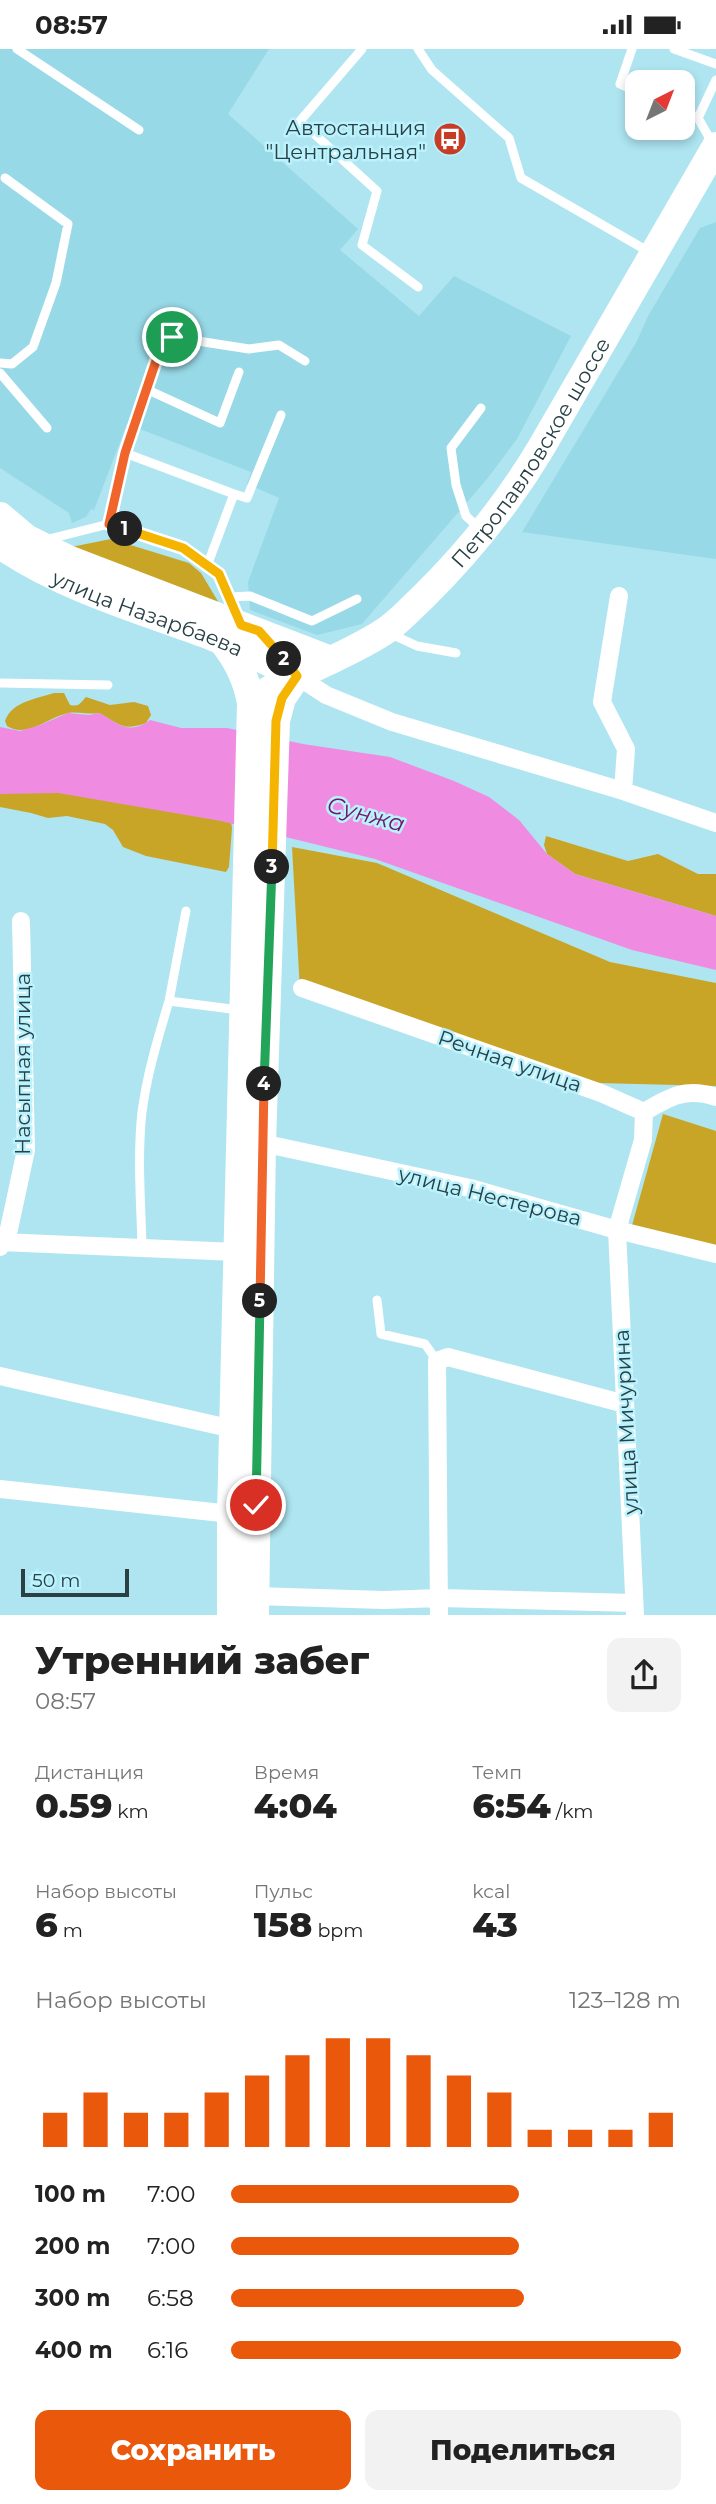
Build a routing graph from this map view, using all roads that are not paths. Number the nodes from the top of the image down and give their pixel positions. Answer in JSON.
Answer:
{"nodes":[{"id":1,"x":17,"y":49,"type":"edge"},
{"id":2,"x":362,"y":49,"type":"edge"},
{"id":3,"x":418,"y":49,"type":"edge"},
{"id":4,"x":632,"y":49,"type":"edge"},
{"id":5,"x":674,"y":49,"type":"edge"},
{"id":6,"x":716,"y":64,"type":"edge"},
{"id":7,"x":716,"y":80,"type":"edge"},
{"id":8,"x":625,"y":86,"type":"edge"},
{"id":9,"x":695,"y":117,"type":"edge"},
{"id":10,"x":698,"y":118,"type":"junction"},
{"id":11,"x":139,"y":130,"type":"dead end"},
{"id":12,"x":716,"y":146,"type":"edge"},
{"id":13,"x":5,"y":178,"type":"dead end"},
{"id":14,"x":716,"y":180,"type":"edge"},
{"id":15,"x":682,"y":205,"type":"junction"},
{"id":16,"x":653,"y":254,"type":"junction"},
{"id":17,"x":418,"y":287,"type":"dead end"},
{"id":18,"x":305,"y":361,"type":"dead end"},
{"id":19,"x":0,"y":363,"type":"edge"},
{"id":20,"x":239,"y":372,"type":"dead end"},
{"id":21,"x":0,"y":373,"type":"edge"},
{"id":22,"x":146,"y":389,"type":"junction"},
{"id":23,"x":481,"y":408,"type":"dead end"},
{"id":24,"x":281,"y":415,"type":"dead end"},
{"id":25,"x":47,"y":428,"type":"dead end"},
{"id":26,"x":125,"y":453,"type":"junction"},
{"id":27,"x":234,"y":494,"type":"junction"},
{"id":28,"x":0,"y":516,"type":"edge"},
{"id":29,"x":109,"y":524,"type":"junction"},
{"id":30,"x":483,"y":532,"type":"junction"},
{"id":31,"x":35,"y":543,"type":"junction"},
{"id":32,"x":0,"y":545,"type":"edge"},
{"id":33,"x":207,"y":566,"type":"junction"},
{"id":34,"x":619,"y":596,"type":"dead end"},
{"id":35,"x":229,"y":597,"type":"junction"},
{"id":36,"x":357,"y":599,"type":"dead end"},
{"id":37,"x":241,"y":632,"type":"junction"},
{"id":38,"x":385,"y":632,"type":"junction"},
{"id":39,"x":456,"y":653,"type":"dead end"},
{"id":40,"x":331,"y":660,"type":"junction"},
{"id":41,"x":297,"y":676,"type":"junction"},
{"id":42,"x":0,"y":683,"type":"edge"},
{"id":43,"x":108,"y":685,"type":"dead end"},
{"id":44,"x":259,"y":716,"type":"junction"},
{"id":45,"x":623,"y":791,"type":"junction"},
{"id":46,"x":716,"y":824,"type":"edge"},
{"id":47,"x":260,"y":881,"type":"junction"},
{"id":48,"x":186,"y":911,"type":"dead end"},
{"id":49,"x":21,"y":921,"type":"dead end"},
{"id":50,"x":302,"y":988,"type":"dead end"},
{"id":51,"x":169,"y":1001,"type":"junction"},
{"id":52,"x":244,"y":1010,"type":"junction"},
{"id":53,"x":716,"y":1097,"type":"edge"},
{"id":54,"x":644,"y":1112,"type":"junction"},
{"id":55,"x":262,"y":1143,"type":"junction"},
{"id":56,"x":617,"y":1230,"type":"junction"},
{"id":57,"x":1,"y":1243,"type":"edge"},
{"id":58,"x":142,"y":1248,"type":"junction"},
{"id":59,"x":237,"y":1252,"type":"junction"},
{"id":60,"x":716,"y":1254,"type":"edge"},
{"id":61,"x":377,"y":1300,"type":"dead end"},
{"id":62,"x":437,"y":1361,"type":"junction"},
{"id":63,"x":0,"y":1376,"type":"edge"},
{"id":64,"x":625,"y":1404,"type":"junction"},
{"id":65,"x":233,"y":1429,"type":"junction"},
{"id":66,"x":0,"y":1489,"type":"edge"},
{"id":67,"x":231,"y":1514,"type":"junction"},
{"id":68,"x":255,"y":1605,"type":"edge"},
{"id":69,"x":439,"y":1607,"type":"edge"},
{"id":70,"x":634,"y":1609,"type":"edge"},
{"id":71,"x":231,"y":1615,"type":"edge"}],
"edges":[{"from":1,"to":11,"type":"lane"},
{"from":2,"to":17,"type":"lane"},
{"from":3,"to":16,"type":"lane"},
{"from":4,"to":8,"type":"lane"},
{"from":5,"to":6,"type":"lane"},
{"from":7,"to":10,"type":"lane"},
{"from":9,"to":10,"type":"lane"},
{"from":10,"to":12,"type":"lane"},
{"from":12,"to":15,"type":"main road"},
{"from":13,"to":19,"type":"lane"},
{"from":14,"to":15,"type":"main road","name":"Петропавловское шоссе"},
{"from":15,"to":16,"type":"main road","name":"Петропавловское шоссе"},
{"from":16,"to":30,"type":"main road","name":"Петропавловское шоссе"},
{"from":18,"to":22,"type":"lane"},
{"from":20,"to":22,"type":"lane"},
{"from":21,"to":25,"type":"lane"},
{"from":22,"to":26,"type":"lane"},
{"from":23,"to":30,"type":"lane"},
{"from":24,"to":27,"type":"lane"},
{"from":26,"to":27,"type":"lane"},
{"from":26,"to":29,"type":"lane"},
{"from":27,"to":33,"type":"lane"},
{"from":28,"to":31,"type":"main road","name":"улица Назарбаева"},
{"from":29,"to":31,"type":"lane"},
{"from":29,"to":33,"type":"lane"},
{"from":30,"to":38,"type":"main road","name":"Петропавловское шоссе"},
{"from":31,"to":37,"type":"main road","name":"улица Назарбаева"},
{"from":32,"to":37,"type":"main road","name":"улица Назарбаева"},
{"from":33,"to":35,"type":"lane"},
{"from":34,"to":45,"type":"street"},
{"from":35,"to":36,"type":"lane"},
{"from":35,"to":37,"type":"lane"},
{"from":37,"to":40,"type":"main road","name":"улица Назарбаева"},
{"from":37,"to":41,"type":"main road"},
{"from":37,"to":41,"type":"main road","name":"улица Назарбаева"},
{"from":37,"to":44,"type":"main road"},
{"from":38,"to":39,"type":"lane"},
{"from":38,"to":40,"type":"main road","name":"Петропавловское шоссе"},
{"from":40,"to":41,"type":"main road","name":"Петропавловское шоссе"},
{"from":41,"to":44,"type":"main road","name":"Петропавловское шоссе"},
{"from":41,"to":45,"type":"street"},
{"from":42,"to":43,"type":"lane"},
{"from":44,"to":47,"type":"main road"},
{"from":45,"to":46,"type":"street"},
{"from":47,"to":52,"type":"main road"},
{"from":47,"to":55,"type":"main road"},
{"from":48,"to":51,"type":"lane"},
{"from":49,"to":57,"type":"street","name":"Насыпная улица"},
{"from":50,"to":54,"type":"street","name":"Речная улица"},
{"from":51,"to":52,"type":"lane"},
{"from":51,"to":58,"type":"lane"},
{"from":52,"to":59,"type":"main road"},
{"from":53,"to":54,"type":"street"},
{"from":54,"to":56,"type":"street","name":"улица Мичурина"},
{"from":55,"to":56,"type":"street","name":"улица Нестерова"},
{"from":55,"to":68,"type":"main road"},
{"from":56,"to":60,"type":"street","name":"улица Нестерова"},
{"from":56,"to":64,"type":"street","name":"улица Мичурина"},
{"from":57,"to":58,"type":"street"},
{"from":58,"to":59,"type":"street"},
{"from":59,"to":65,"type":"main road"},
{"from":61,"to":62,"type":"lane"},
{"from":62,"to":64,"type":"street"},
{"from":62,"to":69,"type":"street"},
{"from":63,"to":65,"type":"street"},
{"from":64,"to":70,"type":"street","name":"улица Мичурина"},
{"from":65,"to":67,"type":"main road"},
{"from":66,"to":67,"type":"street"},
{"from":67,"to":71,"type":"main road"},
{"from":68,"to":69,"type":"street"},
{"from":69,"to":70,"type":"street"}]}
